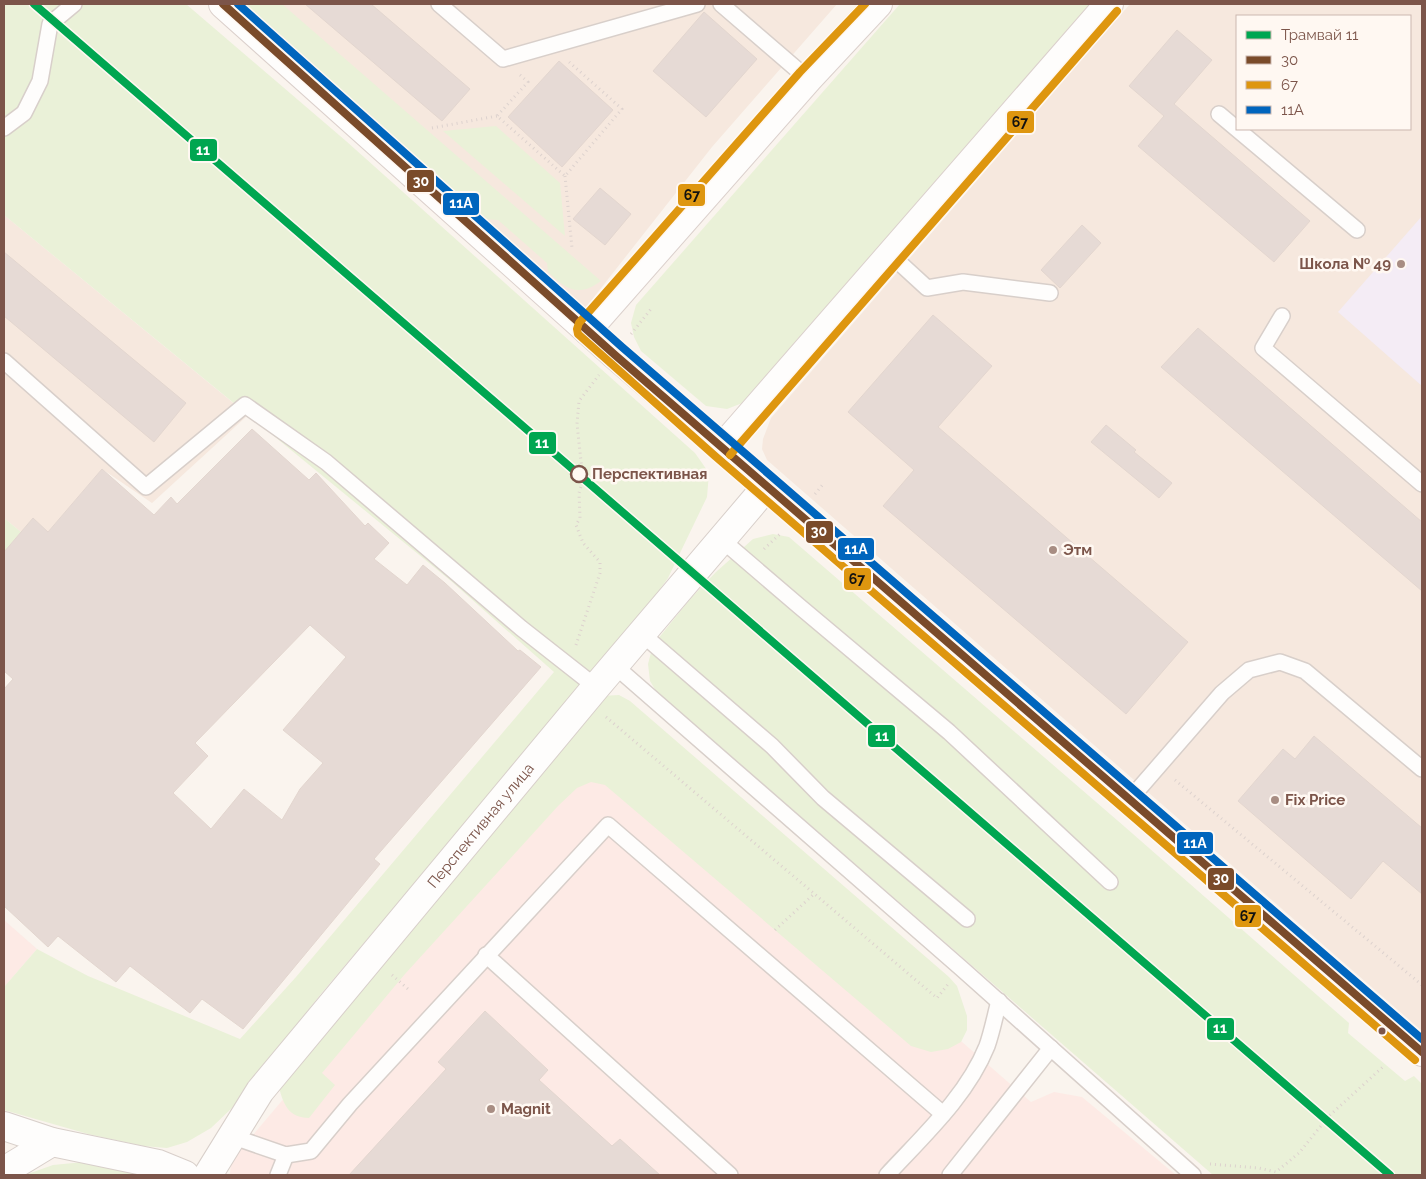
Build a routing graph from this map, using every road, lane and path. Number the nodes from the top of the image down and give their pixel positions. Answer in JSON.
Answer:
{"nodes":[{"id":1,"x":74,"y":4,"type":"edge"},
{"id":2,"x":223,"y":4,"type":"edge"},
{"id":3,"x":439,"y":4,"type":"edge"},
{"id":4,"x":697,"y":4,"type":"edge"},
{"id":5,"x":721,"y":4,"type":"edge"},
{"id":6,"x":878,"y":4,"type":"edge"},
{"id":7,"x":1109,"y":4,"type":"edge"},
{"id":8,"x":551,"y":46,"type":"junction"},
{"id":9,"x":503,"y":59,"type":"junction"},
{"id":10,"x":808,"y":79,"type":"junction"},
{"id":11,"x":1219,"y":114,"type":"dead end"},
{"id":12,"x":498,"y":116,"type":"junction"},
{"id":13,"x":4,"y":128,"type":"edge"},
{"id":14,"x":432,"y":128,"type":"dead end"},
{"id":15,"x":1236,"y":128,"type":"edge"},
{"id":16,"x":1238,"y":130,"type":"edge"},
{"id":17,"x":565,"y":176,"type":"junction"},
{"id":18,"x":1357,"y":230,"type":"dead end"},
{"id":19,"x":572,"y":248,"type":"dead end"},
{"id":20,"x":891,"y":255,"type":"junction"},
{"id":21,"x":1050,"y":293,"type":"dead end"},
{"id":22,"x":651,"y":309,"type":"dead end"},
{"id":23,"x":1282,"y":316,"type":"dead end"},
{"id":24,"x":587,"y":330,"type":"junction"},
{"id":25,"x":629,"y":336,"type":"dead end"},
{"id":26,"x":4,"y":361,"type":"edge"},
{"id":27,"x":602,"y":370,"type":"dead end"},
{"id":28,"x":722,"y":448,"type":"junction"},
{"id":29,"x":824,"y":483,"type":"dead end"},
{"id":30,"x":1422,"y":484,"type":"edge"},
{"id":31,"x":767,"y":486,"type":"junction"},
{"id":32,"x":812,"y":499,"type":"dead end"},
{"id":33,"x":783,"y":530,"type":"dead end"},
{"id":34,"x":722,"y":540,"type":"junction"},
{"id":35,"x":750,"y":564,"type":"junction"},
{"id":36,"x":642,"y":634,"type":"junction"},
{"id":37,"x":568,"y":665,"type":"junction"},
{"id":38,"x":615,"y":666,"type":"junction"},
{"id":39,"x":596,"y":687,"type":"junction"},
{"id":40,"x":1159,"y":767,"type":"junction"},
{"id":41,"x":1422,"y":769,"type":"edge"},
{"id":42,"x":1130,"y":799,"type":"junction"},
{"id":43,"x":1110,"y":882,"type":"dead end"},
{"id":44,"x":814,"y":894,"type":"dead end"},
{"id":45,"x":968,"y":919,"type":"dead end"},
{"id":46,"x":775,"y":930,"type":"dead end"},
{"id":47,"x":486,"y":955,"type":"junction"},
{"id":48,"x":388,"y":972,"type":"dead end"},
{"id":49,"x":1422,"y":985,"type":"edge"},
{"id":50,"x":408,"y":989,"type":"dead end"},
{"id":51,"x":998,"y":1001,"type":"junction"},
{"id":52,"x":1051,"y":1048,"type":"junction"},
{"id":53,"x":1422,"y":1052,"type":"edge"},
{"id":54,"x":1385,"y":1065,"type":"dead end"},
{"id":55,"x":943,"y":1114,"type":"junction"},
{"id":56,"x":1329,"y":1116,"type":"dead end"},
{"id":57,"x":4,"y":1126,"type":"edge"},
{"id":58,"x":231,"y":1136,"type":"junction"},
{"id":59,"x":52,"y":1142,"type":"junction"},
{"id":60,"x":286,"y":1155,"type":"junction"},
{"id":61,"x":4,"y":1171,"type":"edge"},
{"id":62,"x":185,"y":1175,"type":"edge"},
{"id":63,"x":208,"y":1175,"type":"edge"},
{"id":64,"x":278,"y":1175,"type":"edge"},
{"id":65,"x":730,"y":1175,"type":"edge"},
{"id":66,"x":887,"y":1175,"type":"edge"},
{"id":67,"x":950,"y":1175,"type":"edge"},
{"id":68,"x":1193,"y":1175,"type":"edge"}],
"edges":[{"from":1,"to":13,"type":"lane"},
{"from":2,"to":24,"type":"street"},
{"from":3,"to":9,"type":"lane"},
{"from":4,"to":8,"type":"lane"},
{"from":5,"to":10,"type":"lane"},
{"from":6,"to":10,"type":"street"},
{"from":7,"to":20,"type":"street"},
{"from":8,"to":9,"type":"lane"},
{"from":8,"to":17,"type":"path"},
{"from":9,"to":12,"type":"path"},
{"from":10,"to":24,"type":"street"},
{"from":11,"to":15,"type":"lane"},
{"from":12,"to":14,"type":"path"},
{"from":12,"to":17,"type":"path"},
{"from":16,"to":18,"type":"lane"},
{"from":17,"to":19,"type":"path"},
{"from":20,"to":21,"type":"lane"},
{"from":20,"to":28,"type":"street"},
{"from":22,"to":25,"type":"path"},
{"from":23,"to":30,"type":"lane"},
{"from":24,"to":28,"type":"street"},
{"from":26,"to":37,"type":"lane"},
{"from":27,"to":37,"type":"path"},
{"from":28,"to":31,"type":"street"},
{"from":29,"to":32,"type":"path"},
{"from":31,"to":34,"type":"street","name":"Перспективная улица"},
{"from":31,"to":42,"type":"street"},
{"from":33,"to":35,"type":"path"},
{"from":34,"to":35,"type":"lane"},
{"from":34,"to":36,"type":"street","name":"Перспективная улица"},
{"from":35,"to":43,"type":"lane"},
{"from":36,"to":38,"type":"street","name":"Перспективная улица"},
{"from":36,"to":45,"type":"lane"},
{"from":37,"to":39,"type":"lane"},
{"from":38,"to":39,"type":"street","name":"Перспективная улица"},
{"from":38,"to":51,"type":"lane"},
{"from":39,"to":58,"type":"street","name":"Перспективная улица"},
{"from":40,"to":41,"type":"lane"},
{"from":40,"to":42,"type":"lane"},
{"from":40,"to":49,"type":"path"},
{"from":42,"to":53,"type":"street"},
{"from":44,"to":46,"type":"path"},
{"from":47,"to":55,"type":"lane"},
{"from":47,"to":60,"type":"lane"},
{"from":47,"to":65,"type":"lane"},
{"from":48,"to":50,"type":"path"},
{"from":51,"to":52,"type":"lane"},
{"from":51,"to":55,"type":"lane"},
{"from":52,"to":67,"type":"lane"},
{"from":52,"to":68,"type":"lane"},
{"from":54,"to":56,"type":"path"},
{"from":55,"to":66,"type":"lane"},
{"from":57,"to":59,"type":"street"},
{"from":58,"to":60,"type":"lane"},
{"from":58,"to":63,"type":"street","name":"Перспективная улица"},
{"from":59,"to":61,"type":"street"},
{"from":59,"to":62,"type":"street"},
{"from":60,"to":64,"type":"lane"}]}
